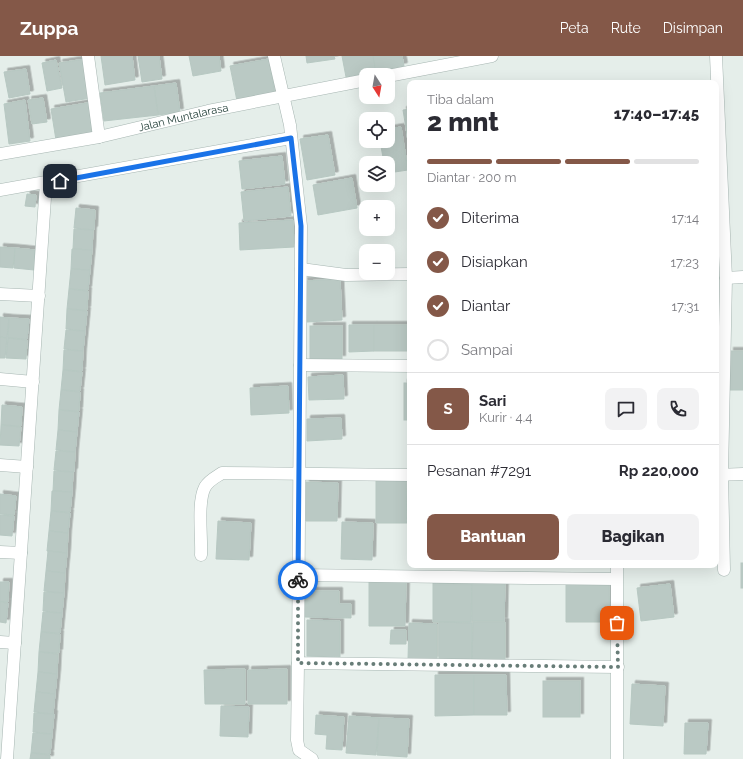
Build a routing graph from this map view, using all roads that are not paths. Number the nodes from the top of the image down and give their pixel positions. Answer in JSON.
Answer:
{"nodes":[{"id":1,"x":88,"y":56,"type":"edge"},
{"id":2,"x":274,"y":56,"type":"edge"},
{"id":3,"x":492,"y":56,"type":"edge"},
{"id":4,"x":716,"y":56,"type":"edge"},
{"id":5,"x":395,"y":75,"type":"edge"},
{"id":6,"x":717,"y":80,"type":"edge"},
{"id":7,"x":359,"y":82,"type":"edge"},
{"id":8,"x":285,"y":100,"type":"junction"},
{"id":9,"x":98,"y":137,"type":"junction"},
{"id":10,"x":291,"y":138,"type":"junction"},
{"id":11,"x":0,"y":154,"type":"edge"},
{"id":12,"x":719,"y":174,"type":"edge"},
{"id":13,"x":46,"y":183,"type":"junction"},
{"id":14,"x":0,"y":190,"type":"edge"},
{"id":15,"x":301,"y":269,"type":"junction"},
{"id":16,"x":407,"y":274,"type":"edge"},
{"id":17,"x":743,"y":277,"type":"edge"},
{"id":18,"x":726,"y":278,"type":"junction"},
{"id":19,"x":0,"y":294,"type":"edge"},
{"id":20,"x":39,"y":296,"type":"junction"},
{"id":21,"x":300,"y":365,"type":"junction"},
{"id":22,"x":407,"y":366,"type":"edge"},
{"id":23,"x":0,"y":380,"type":"edge"},
{"id":24,"x":33,"y":382,"type":"junction"},
{"id":25,"x":0,"y":465,"type":"edge"},
{"id":26,"x":27,"y":467,"type":"junction"},
{"id":27,"x":719,"y":474,"type":"edge"},
{"id":28,"x":743,"y":474,"type":"edge"},
{"id":29,"x":299,"y":475,"type":"junction"},
{"id":30,"x":407,"y":476,"type":"edge"},
{"id":31,"x":0,"y":552,"type":"edge"},
{"id":32,"x":21,"y":553,"type":"junction"},
{"id":33,"x":201,"y":555,"type":"dead end"},
{"id":34,"x":617,"y":568,"type":"edge"},
{"id":35,"x":724,"y":570,"type":"dead end"},
{"id":36,"x":298,"y":575,"type":"junction"},
{"id":37,"x":616,"y":579,"type":"junction"},
{"id":38,"x":0,"y":642,"type":"edge"},
{"id":39,"x":15,"y":643,"type":"junction"},
{"id":40,"x":298,"y":663,"type":"junction"},
{"id":41,"x":618,"y":667,"type":"junction"},
{"id":42,"x":4,"y":730,"type":"edge"},
{"id":43,"x":7,"y":759,"type":"edge"},
{"id":44,"x":312,"y":759,"type":"edge"},
{"id":45,"x":617,"y":759,"type":"edge"}],
"edges":[{"from":1,"to":9,"type":"street"},
{"from":2,"to":8,"type":"street"},
{"from":3,"to":5,"type":"street"},
{"from":4,"to":6,"type":"street"},
{"from":7,"to":8,"type":"street","name":"Jalan Muntalarasa"},
{"from":8,"to":9,"type":"street","name":"Jalan Muntalarasa"},
{"from":8,"to":10,"type":"street"},
{"from":9,"to":11,"type":"street","name":"Jalan Muntalarasa"},
{"from":10,"to":13,"type":"street"},
{"from":10,"to":15,"type":"street"},
{"from":12,"to":18,"type":"street"},
{"from":13,"to":14,"type":"street"},
{"from":13,"to":20,"type":"street"},
{"from":15,"to":16,"type":"street"},
{"from":15,"to":21,"type":"street"},
{"from":17,"to":18,"type":"street"},
{"from":18,"to":27,"type":"street"},
{"from":19,"to":20,"type":"street"},
{"from":20,"to":24,"type":"street"},
{"from":21,"to":22,"type":"street"},
{"from":21,"to":29,"type":"street"},
{"from":23,"to":24,"type":"street"},
{"from":24,"to":26,"type":"street"},
{"from":25,"to":26,"type":"street"},
{"from":26,"to":32,"type":"street"},
{"from":27,"to":28,"type":"street"},
{"from":27,"to":35,"type":"street"},
{"from":29,"to":30,"type":"street"},
{"from":29,"to":33,"type":"street"},
{"from":29,"to":36,"type":"street"},
{"from":31,"to":32,"type":"street"},
{"from":32,"to":39,"type":"street"},
{"from":34,"to":37,"type":"street"},
{"from":36,"to":37,"type":"street"},
{"from":36,"to":40,"type":"street"},
{"from":37,"to":41,"type":"street"},
{"from":38,"to":39,"type":"street"},
{"from":39,"to":42,"type":"street"},
{"from":40,"to":41,"type":"street"},
{"from":40,"to":44,"type":"street"},
{"from":41,"to":45,"type":"street"},
{"from":42,"to":43,"type":"street"}]}
